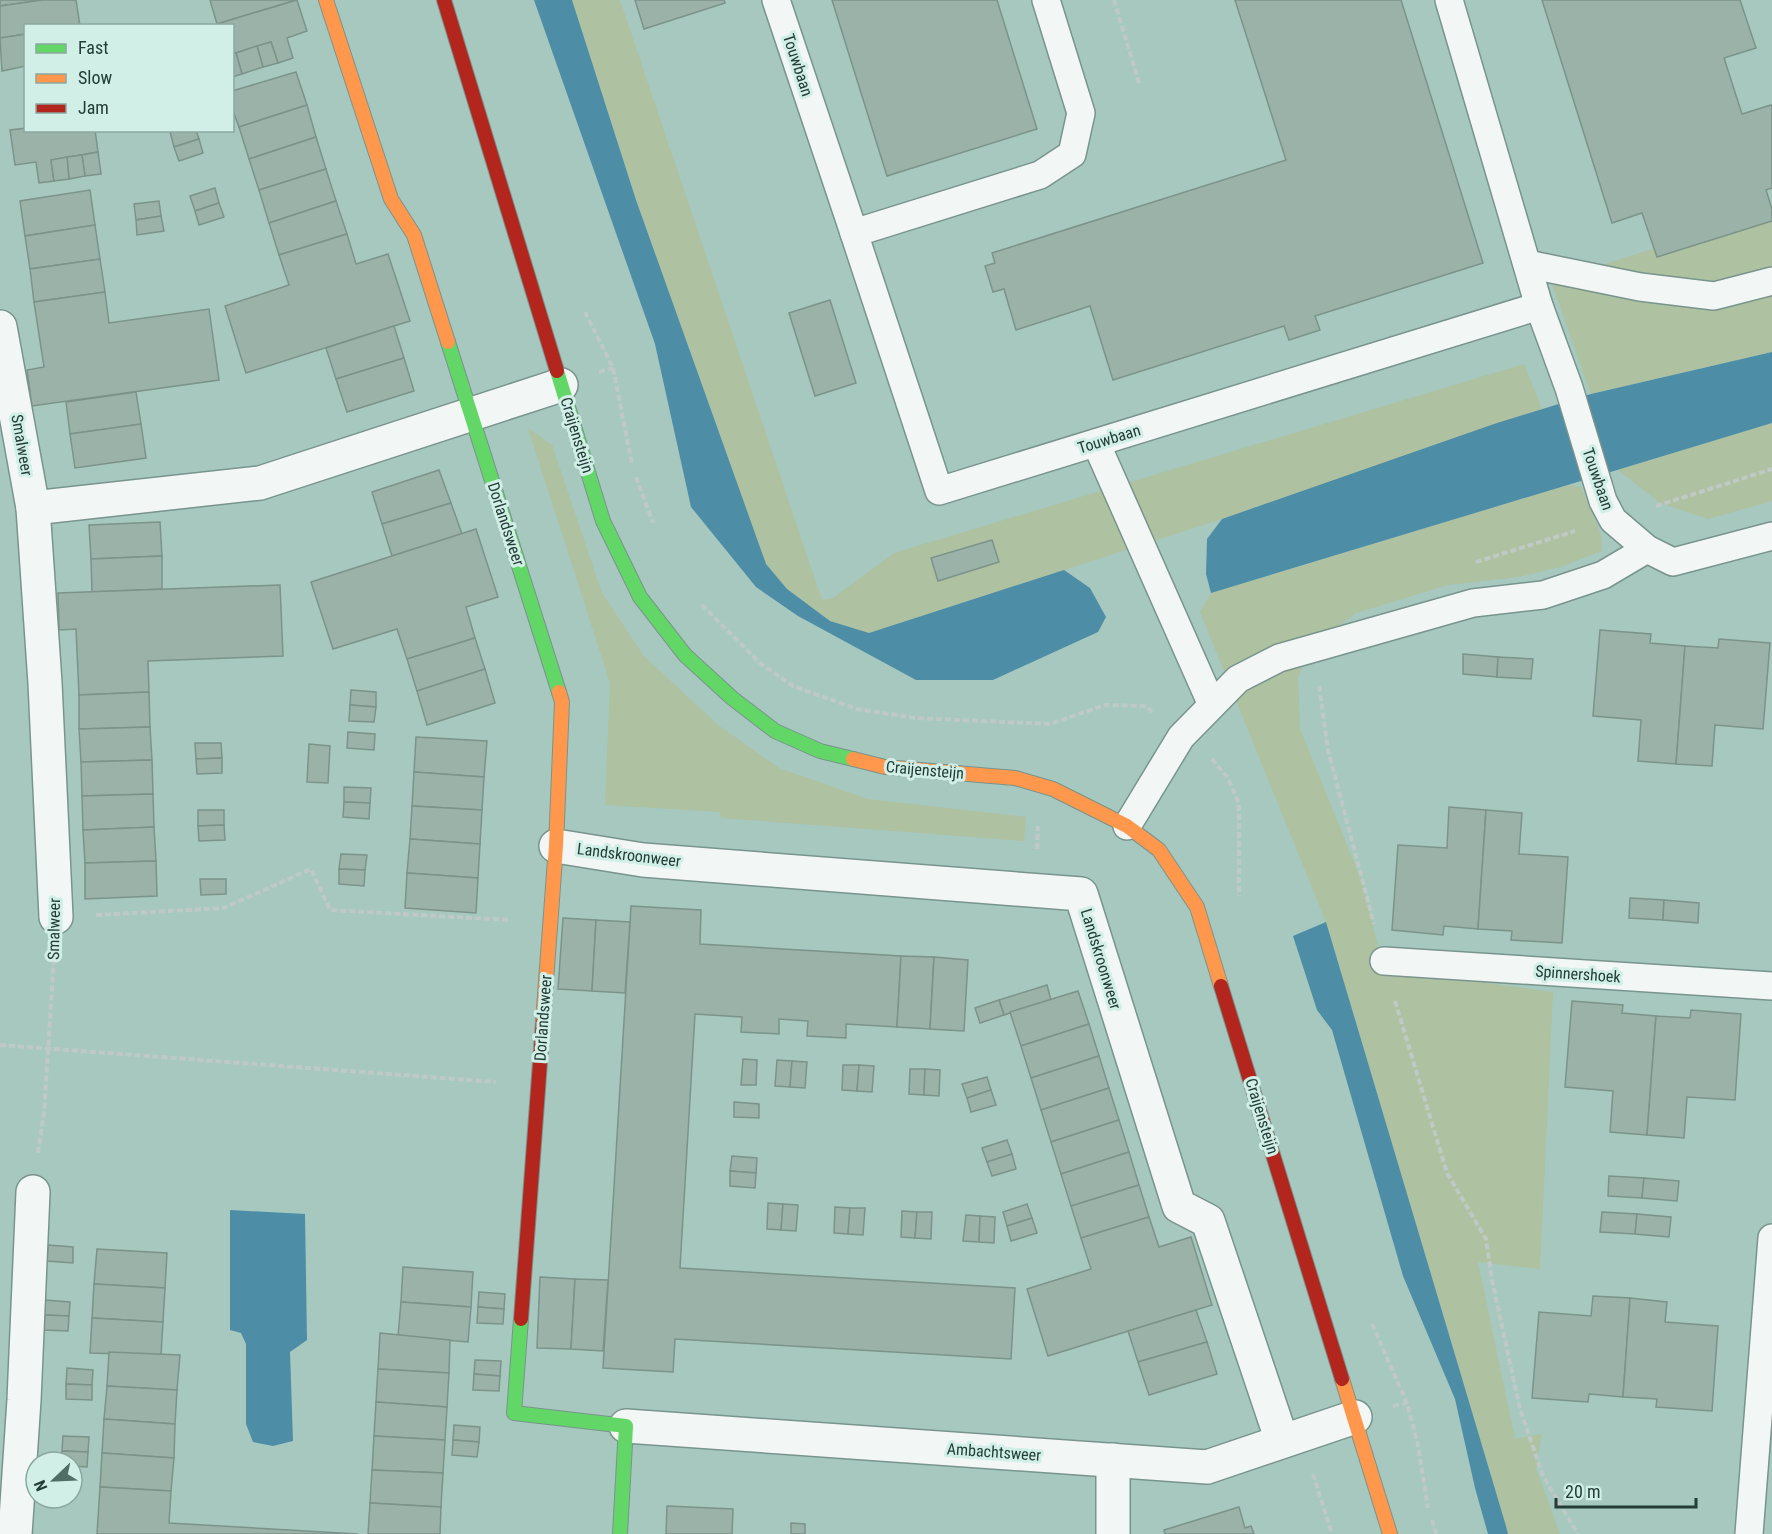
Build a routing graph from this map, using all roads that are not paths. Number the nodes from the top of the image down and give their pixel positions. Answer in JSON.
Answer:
{"nodes":[{"id":1,"x":326,"y":0,"type":"edge"},
{"id":2,"x":444,"y":0,"type":"edge"},
{"id":3,"x":776,"y":0,"type":"edge"},
{"id":4,"x":1047,"y":0,"type":"edge"},
{"id":5,"x":1449,"y":0,"type":"edge"},
{"id":6,"x":854,"y":233,"type":"junction"},
{"id":7,"x":1527,"y":264,"type":"junction"},
{"id":8,"x":1772,"y":281,"type":"edge"},
{"id":9,"x":1539,"y":306,"type":"junction"},
{"id":10,"x":0,"y":327,"type":"edge"},
{"id":11,"x":561,"y":385,"type":"junction"},
{"id":12,"x":472,"y":416,"type":"junction"},
{"id":13,"x":1096,"y":443,"type":"junction"},
{"id":14,"x":33,"y":508,"type":"junction"},
{"id":15,"x":1772,"y":536,"type":"edge"},
{"id":16,"x":1647,"y":549,"type":"junction"},
{"id":17,"x":1212,"y":705,"type":"junction"},
{"id":18,"x":1127,"y":826,"type":"junction"},
{"id":19,"x":556,"y":846,"type":"junction"},
{"id":20,"x":56,"y":917,"type":"road end"},
{"id":21,"x":1384,"y":961,"type":"road end"},
{"id":22,"x":1772,"y":986,"type":"edge"},
{"id":23,"x":33,"y":1192,"type":"road end"},
{"id":24,"x":1772,"y":1238,"type":"edge"},
{"id":25,"x":12,"y":1399,"type":"edge"},
{"id":26,"x":1355,"y":1417,"type":"junction"},
{"id":27,"x":626,"y":1426,"type":"junction"},
{"id":28,"x":1291,"y":1439,"type":"junction"},
{"id":29,"x":1113,"y":1460,"type":"junction"},
{"id":30,"x":15,"y":1534,"type":"edge"},
{"id":31,"x":620,"y":1534,"type":"edge"},
{"id":32,"x":1113,"y":1534,"type":"edge"},
{"id":33,"x":1390,"y":1534,"type":"edge"},
{"id":34,"x":1749,"y":1534,"type":"edge"}],
"edges":[{"from":1,"to":12,"type":"street","name":"Dorlandsweer"},
{"from":2,"to":11,"type":"street","name":"Craijensteijn"},
{"from":3,"to":6,"type":"lane","name":"Touwbaan"},
{"from":4,"to":6,"type":"lane"},
{"from":5,"to":7,"type":"lane","name":"Touwbaan"},
{"from":6,"to":13,"type":"lane","name":"Touwbaan"},
{"from":7,"to":8,"type":"lane"},
{"from":7,"to":9,"type":"lane","name":"Touwbaan"},
{"from":9,"to":13,"type":"lane","name":"Touwbaan"},
{"from":9,"to":16,"type":"lane","name":"Touwbaan"},
{"from":10,"to":14,"type":"street","name":"Smalweer"},
{"from":11,"to":12,"type":"street"},
{"from":11,"to":18,"type":"street","name":"Craijensteijn"},
{"from":12,"to":14,"type":"street"},
{"from":12,"to":19,"type":"street","name":"Dorlandsweer"},
{"from":13,"to":17,"type":"lane"},
{"from":14,"to":20,"type":"street","name":"Smalweer"},
{"from":15,"to":16,"type":"lane","name":"Touwbaan"},
{"from":16,"to":17,"type":"lane"},
{"from":17,"to":18,"type":"lane"},
{"from":18,"to":26,"type":"street","name":"Craijensteijn"},
{"from":19,"to":27,"type":"street","name":"Dorlandsweer"},
{"from":19,"to":28,"type":"street","name":"Landskroonweer"},
{"from":21,"to":22,"type":"lane","name":"Spinnershoek"},
{"from":23,"to":25,"type":"street"},
{"from":24,"to":34,"type":"lane"},
{"from":25,"to":30,"type":"street"},
{"from":26,"to":28,"type":"street","name":"Ambachtsweer"},
{"from":26,"to":33,"type":"street","name":"Craijensteijn"},
{"from":27,"to":29,"type":"street","name":"Ambachtsweer"},
{"from":27,"to":31,"type":"street"},
{"from":28,"to":29,"type":"street","name":"Ambachtsweer"},
{"from":29,"to":32,"type":"street"}]}
